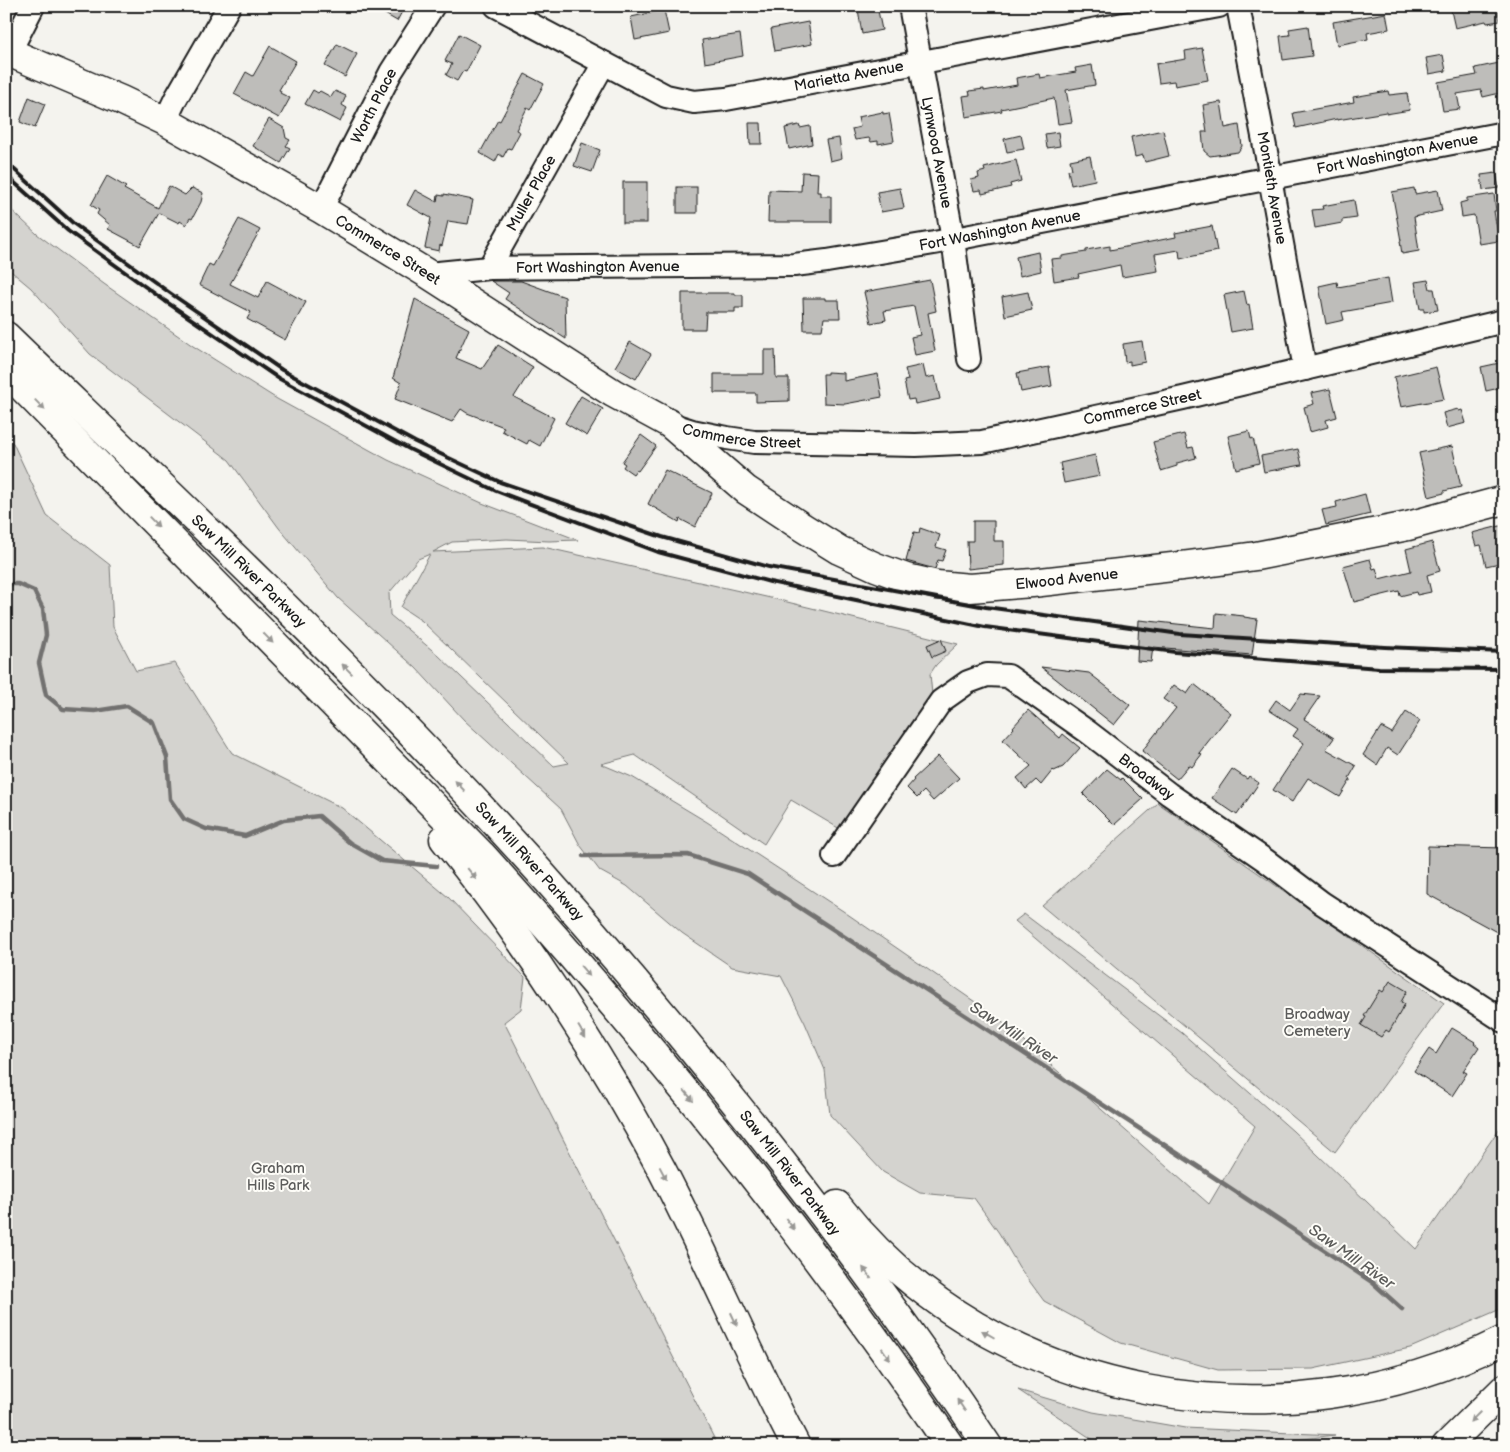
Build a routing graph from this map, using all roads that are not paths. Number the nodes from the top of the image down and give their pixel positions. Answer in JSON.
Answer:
{"nodes":[{"id":1,"x":33,"y":6,"type":"edge"},
{"id":2,"x":229,"y":6,"type":"edge"},
{"id":3,"x":433,"y":6,"type":"edge"},
{"id":4,"x":496,"y":6,"type":"edge"},
{"id":5,"x":910,"y":6,"type":"edge"},
{"id":6,"x":1219,"y":6,"type":"edge"},
{"id":7,"x":1238,"y":6,"type":"edge"},
{"id":8,"x":8,"y":52,"type":"edge"},
{"id":9,"x":920,"y":62,"type":"junction"},
{"id":10,"x":604,"y":63,"type":"junction"},
{"id":11,"x":165,"y":121,"type":"junction"},
{"id":12,"x":1504,"y":133,"type":"edge"},
{"id":13,"x":1271,"y":178,"type":"junction"},
{"id":14,"x":321,"y":209,"type":"junction"},
{"id":15,"x":953,"y":239,"type":"junction"},
{"id":16,"x":489,"y":268,"type":"junction"},
{"id":17,"x":428,"y":274,"type":"junction"},
{"id":18,"x":1504,"y":321,"type":"edge"},
{"id":19,"x":6,"y":336,"type":"edge"},
{"id":20,"x":969,"y":359,"type":"dead end"},
{"id":21,"x":1305,"y":369,"type":"junction"},
{"id":22,"x":6,"y":371,"type":"edge"},
{"id":23,"x":670,"y":424,"type":"junction"},
{"id":24,"x":1504,"y":500,"type":"edge"},
{"id":25,"x":392,"y":764,"type":"junction"},
{"id":26,"x":834,"y":856,"type":"dead end"},
{"id":27,"x":579,"y":916,"type":"junction"},
{"id":28,"x":1504,"y":1021,"type":"edge"},
{"id":29,"x":1504,"y":1340,"type":"edge"},
{"id":30,"x":1504,"y":1389,"type":"edge"},
{"id":31,"x":796,"y":1446,"type":"edge"},
{"id":32,"x":950,"y":1446,"type":"edge"},
{"id":33,"x":988,"y":1446,"type":"edge"},
{"id":34,"x":1446,"y":1446,"type":"edge"}],
"edges":[{"from":1,"to":8,"type":"street"},
{"from":2,"to":11,"type":"street"},
{"from":3,"to":14,"type":"street","name":"Worth Place"},
{"from":4,"to":10,"type":"street","name":"Marietta Avenue"},
{"from":5,"to":9,"type":"street","name":"Lynwood Avenue"},
{"from":6,"to":9,"type":"street","name":"Marietta Avenue"},
{"from":7,"to":13,"type":"street","name":"Montieth Avenue"},
{"from":8,"to":11,"type":"main road","name":"Commerce Street"},
{"from":9,"to":10,"type":"street","name":"Marietta Avenue"},
{"from":9,"to":15,"type":"street","name":"Lynwood Avenue"},
{"from":10,"to":16,"type":"street","name":"Muller Place"},
{"from":11,"to":14,"type":"main road","name":"Commerce Street"},
{"from":12,"to":13,"type":"street","name":"Fort Washington Avenue"},
{"from":13,"to":15,"type":"street","name":"Fort Washington Avenue"},
{"from":13,"to":21,"type":"street","name":"Montieth Avenue"},
{"from":14,"to":17,"type":"main road","name":"Commerce Street"},
{"from":15,"to":16,"type":"street","name":"Fort Washington Avenue"},
{"from":15,"to":20,"type":"street","name":"Lynwood Avenue"},
{"from":16,"to":17,"type":"street"},
{"from":17,"to":23,"type":"main road","name":"Commerce Street"},
{"from":18,"to":21,"type":"street","name":"Commerce Street"},
{"from":27,"to":19,"type":"main road","name":"Saw Mill River Parkway","one_way":true},
{"from":21,"to":23,"type":"street","name":"Commerce Street"},
{"from":22,"to":25,"type":"main road","name":"Saw Mill River Parkway","one_way":true},
{"from":23,"to":24,"type":"main road","name":"Elwood Avenue"},
{"from":25,"to":31,"type":"main road","one_way":true},
{"from":25,"to":32,"type":"main road","name":"Saw Mill River Parkway","one_way":true},
{"from":26,"to":28,"type":"street","name":"Broadway"},
{"from":29,"to":27,"type":"main road","one_way":true},
{"from":33,"to":27,"type":"main road","name":"Saw Mill River Parkway","one_way":true},
{"from":30,"to":34,"type":"main road","one_way":true}]}
